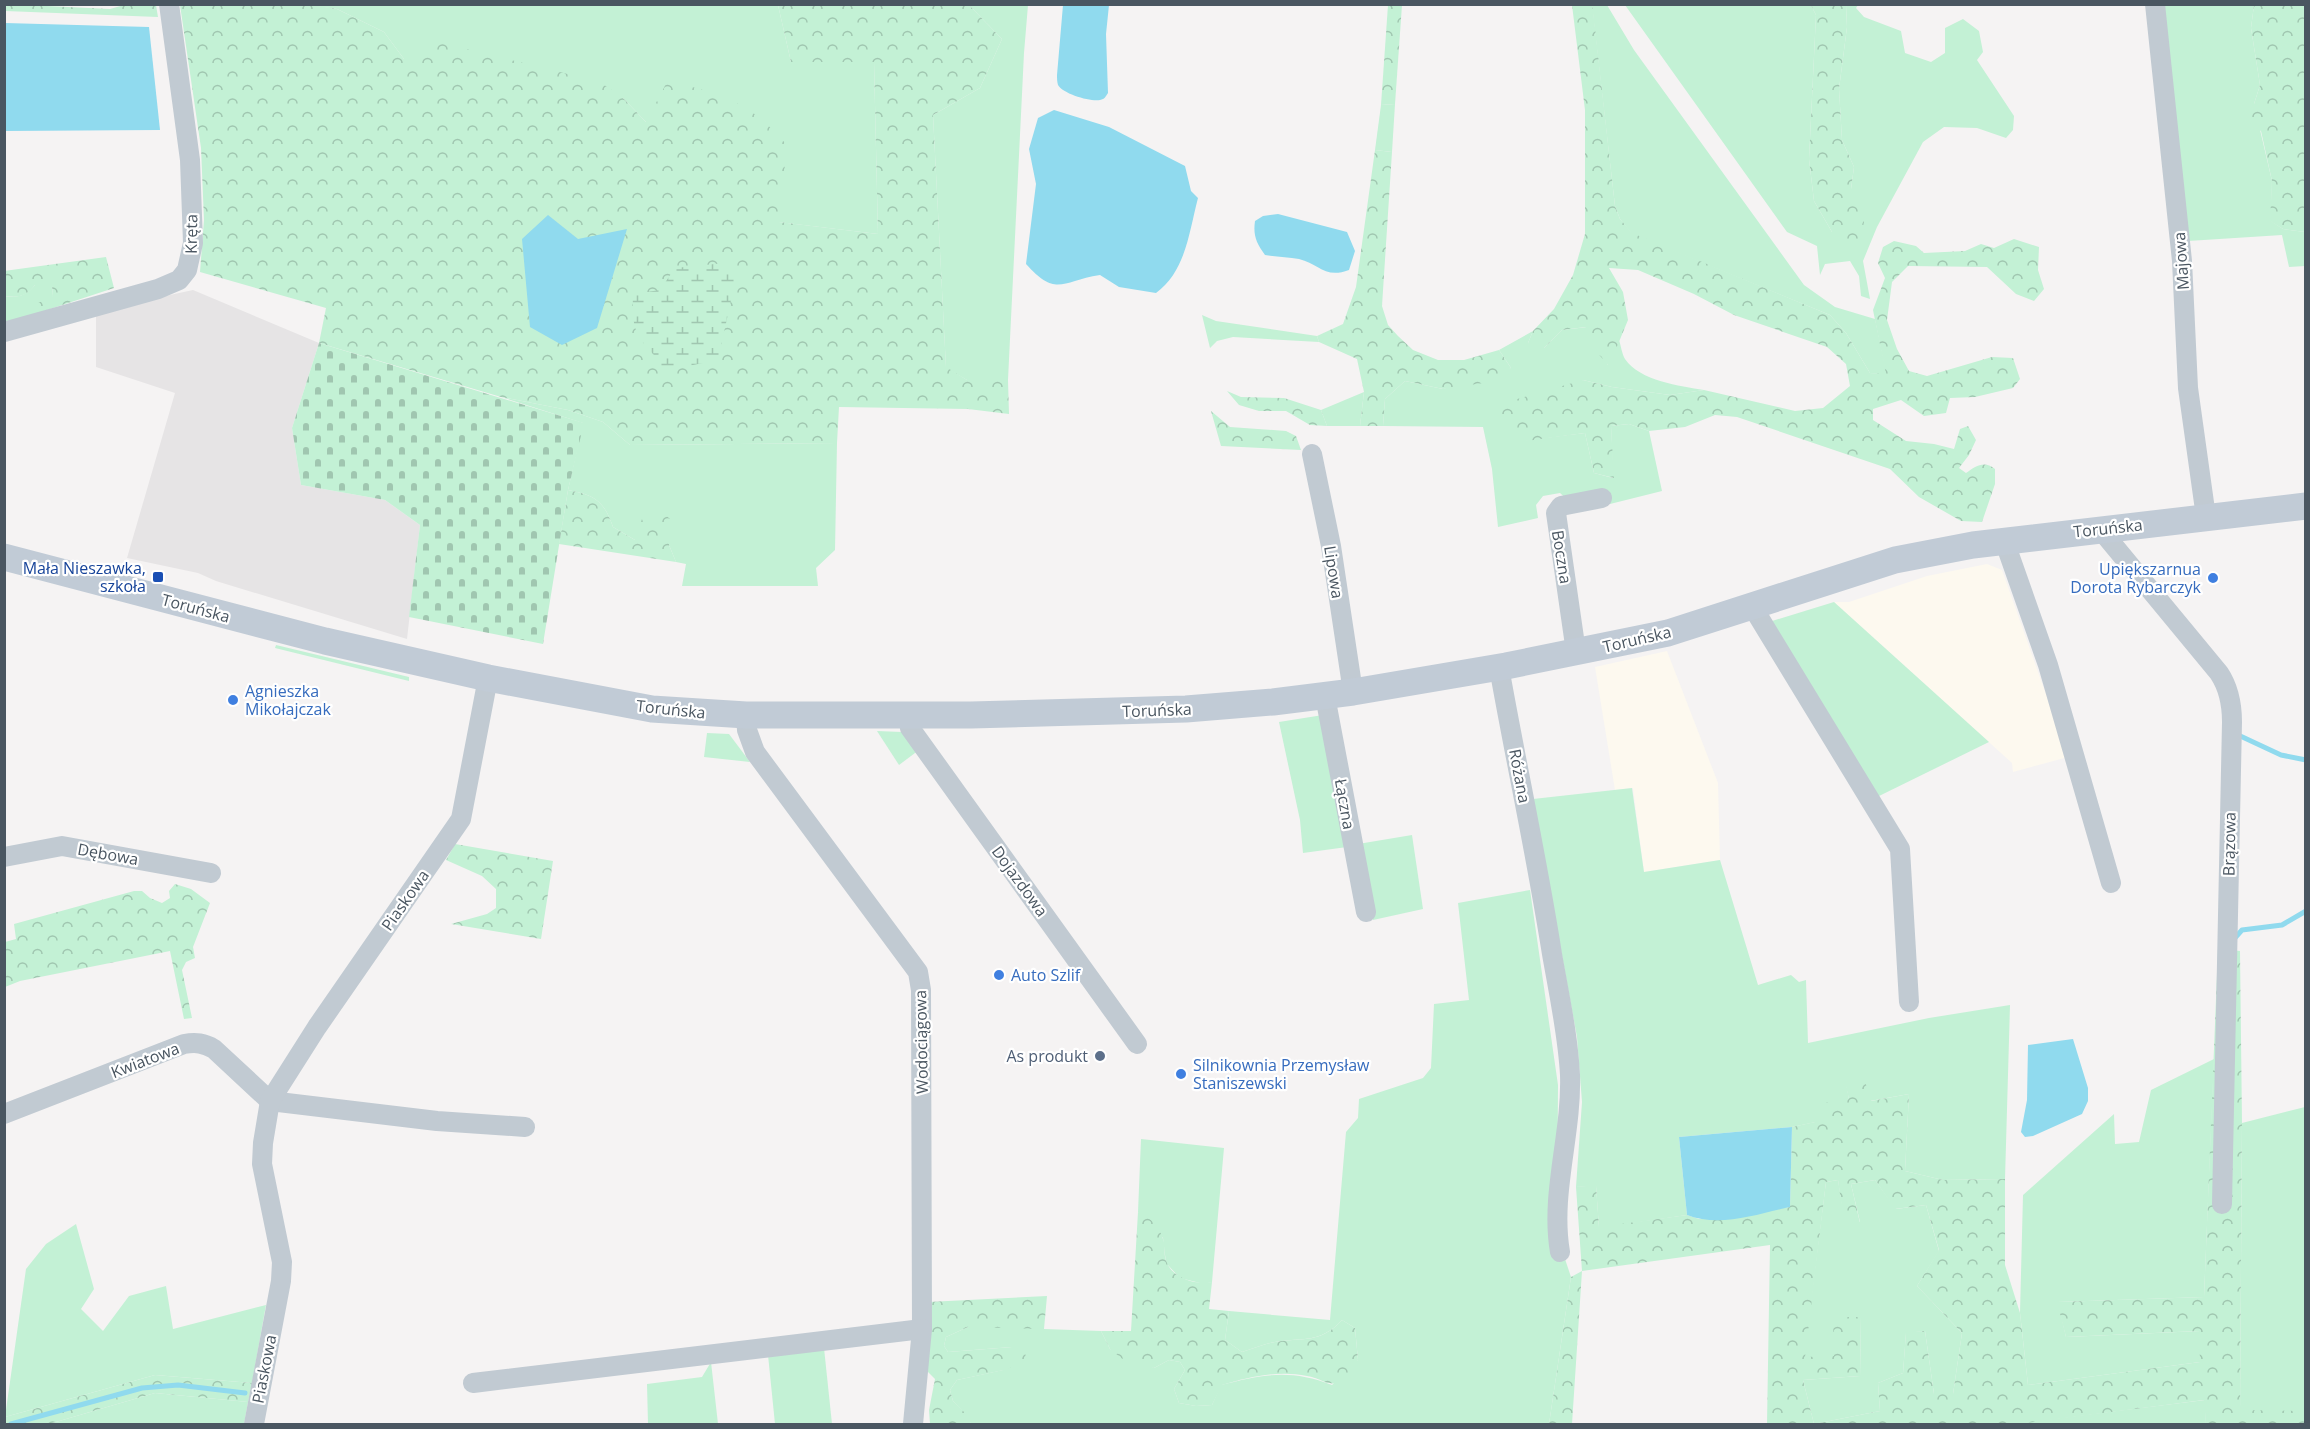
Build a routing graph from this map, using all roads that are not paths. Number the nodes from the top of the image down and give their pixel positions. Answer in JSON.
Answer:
{"nodes":[{"id":1,"x":169,"y":4,"type":"edge"},
{"id":2,"x":2156,"y":4,"type":"edge"},
{"id":3,"x":4,"y":332,"type":"edge"},
{"id":4,"x":1312,"y":454,"type":"dead end"},
{"id":5,"x":1602,"y":498,"type":"dead end"},
{"id":6,"x":2306,"y":506,"type":"edge"},
{"id":7,"x":2206,"y":518,"type":"junction"},
{"id":8,"x":2100,"y":529,"type":"junction"},
{"id":9,"x":2004,"y":540,"type":"junction"},
{"id":10,"x":4,"y":557,"type":"edge"},
{"id":11,"x":1752,"y":606,"type":"junction"},
{"id":12,"x":1576,"y":652,"type":"junction"},
{"id":13,"x":1499,"y":667,"type":"junction"},
{"id":14,"x":488,"y":678,"type":"junction"},
{"id":15,"x":1353,"y":692,"type":"junction"},
{"id":16,"x":1325,"y":696,"type":"junction"},
{"id":17,"x":746,"y":714,"type":"junction"},
{"id":18,"x":908,"y":716,"type":"junction"},
{"id":19,"x":4,"y":857,"type":"edge"},
{"id":20,"x":211,"y":873,"type":"dead end"},
{"id":21,"x":2110,"y":883,"type":"dead end"},
{"id":22,"x":1366,"y":912,"type":"dead end"},
{"id":23,"x":1909,"y":1002,"type":"dead end"},
{"id":24,"x":1137,"y":1044,"type":"dead end"},
{"id":25,"x":270,"y":1101,"type":"junction"},
{"id":26,"x":4,"y":1113,"type":"edge"},
{"id":27,"x":525,"y":1127,"type":"dead end"},
{"id":28,"x":2222,"y":1204,"type":"dead end"},
{"id":29,"x":1560,"y":1252,"type":"dead end"},
{"id":30,"x":922,"y":1329,"type":"junction"},
{"id":31,"x":473,"y":1383,"type":"dead end"},
{"id":32,"x":254,"y":1425,"type":"edge"},
{"id":33,"x":913,"y":1425,"type":"edge"}],
"edges":[{"from":1,"to":3,"type":"street","name":"Kręta"},
{"from":2,"to":7,"type":"street","name":"Majowa"},
{"from":4,"to":15,"type":"street","name":"Lipowa"},
{"from":5,"to":12,"type":"street","name":"Boczna"},
{"from":6,"to":7,"type":"main road","name":"Toruńska"},
{"from":7,"to":8,"type":"main road","name":"Toruńska"},
{"from":8,"to":9,"type":"main road","name":"Toruńska"},
{"from":8,"to":28,"type":"street","name":"Brązowa"},
{"from":9,"to":11,"type":"main road","name":"Toruńska"},
{"from":9,"to":21,"type":"street"},
{"from":10,"to":14,"type":"main road","name":"Toruńska"},
{"from":11,"to":12,"type":"main road","name":"Toruńska"},
{"from":11,"to":23,"type":"street"},
{"from":12,"to":13,"type":"main road","name":"Toruńska"},
{"from":13,"to":15,"type":"main road","name":"Toruńska"},
{"from":13,"to":29,"type":"street","name":"Różana"},
{"from":14,"to":17,"type":"main road","name":"Toruńska"},
{"from":14,"to":25,"type":"street","name":"Piaskowa"},
{"from":15,"to":16,"type":"main road","name":"Toruńska"},
{"from":16,"to":18,"type":"main road","name":"Toruńska"},
{"from":16,"to":22,"type":"street","name":"Łączna"},
{"from":17,"to":18,"type":"main road","name":"Toruńska"},
{"from":17,"to":30,"type":"street","name":"Wodociągowa"},
{"from":18,"to":24,"type":"street","name":"Dojazdowa"},
{"from":19,"to":20,"type":"street","name":"Dębowa"},
{"from":25,"to":26,"type":"street","name":"Kwiatowa"},
{"from":25,"to":27,"type":"street"},
{"from":25,"to":32,"type":"street","name":"Piaskowa"},
{"from":30,"to":31,"type":"street"},
{"from":30,"to":33,"type":"street","name":"Wodociągowa"}]}
